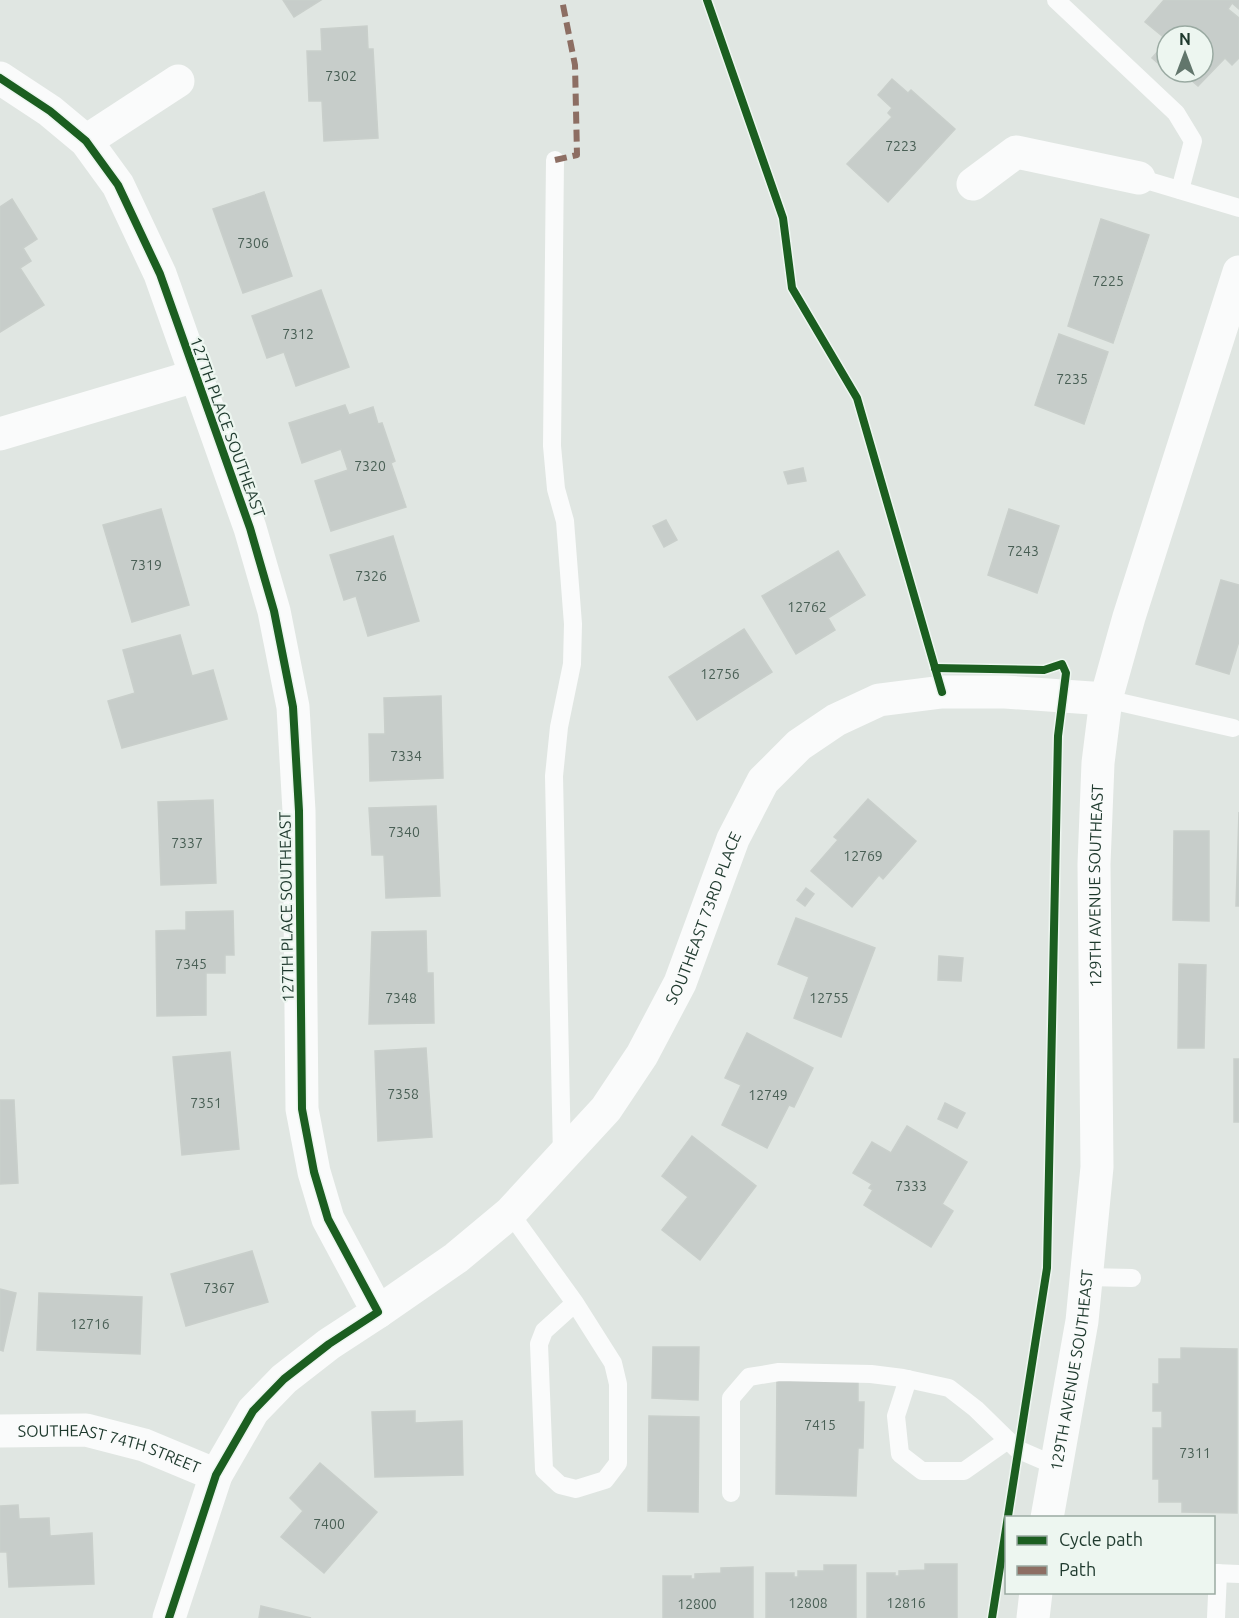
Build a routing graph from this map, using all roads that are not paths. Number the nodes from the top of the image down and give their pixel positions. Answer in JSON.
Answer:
{"nodes":[{"id":1,"x":1056,"y":0,"type":"edge"},
{"id":2,"x":0,"y":78,"type":"edge"},
{"id":3,"x":178,"y":81,"type":"dead end"},
{"id":4,"x":86,"y":141,"type":"junction"},
{"id":5,"x":555,"y":160,"type":"dead end"},
{"id":6,"x":1139,"y":177,"type":"joint"},
{"id":7,"x":973,"y":184,"type":"dead end"},
{"id":8,"x":1180,"y":190,"type":"junction"},
{"id":9,"x":1239,"y":208,"type":"edge"},
{"id":10,"x":1239,"y":272,"type":"edge"},
{"id":11,"x":195,"y":376,"type":"junction"},
{"id":12,"x":0,"y":434,"type":"edge"},
{"id":13,"x":1106,"y":699,"type":"junction"},
{"id":14,"x":1233,"y":728,"type":"dead end"},
{"id":15,"x":562,"y":1159,"type":"junction"},
{"id":16,"x":510,"y":1213,"type":"junction"},
{"id":17,"x":1087,"y":1277,"type":"junction"},
{"id":18,"x":1132,"y":1278,"type":"dead end"},
{"id":19,"x":574,"y":1303,"type":"junction"},
{"id":20,"x":378,"y":1312,"type":"junction"},
{"id":21,"x":908,"y":1379,"type":"junction"},
{"id":22,"x":0,"y":1431,"type":"edge"},
{"id":23,"x":1008,"y":1440,"type":"junction"},
{"id":24,"x":1056,"y":1466,"type":"junction"},
{"id":25,"x":216,"y":1475,"type":"junction"},
{"id":26,"x":731,"y":1493,"type":"dead end"},
{"id":27,"x":1047,"y":1516,"type":"edge"},
{"id":28,"x":1216,"y":1573,"type":"edge"},
{"id":29,"x":1239,"y":1574,"type":"edge"},
{"id":30,"x":1036,"y":1594,"type":"edge"},
{"id":31,"x":169,"y":1618,"type":"edge"},
{"id":32,"x":1033,"y":1618,"type":"edge"},
{"id":33,"x":1216,"y":1618,"type":"edge"}],
"edges":[{"from":1,"to":8,"type":"lane"},
{"from":2,"to":4,"type":"street","name":"127TH PLACE SOUTHEAST"},
{"from":3,"to":4,"type":"street"},
{"from":4,"to":11,"type":"street","name":"127TH PLACE SOUTHEAST"},
{"from":5,"to":15,"type":"lane"},
{"from":6,"to":7,"type":"street"},
{"from":6,"to":8,"type":"lane"},
{"from":8,"to":9,"type":"lane"},
{"from":10,"to":13,"type":"street","name":"129TH AVENUE SOUTHEAST"},
{"from":11,"to":12,"type":"street"},
{"from":11,"to":20,"type":"street","name":"127TH PLACE SOUTHEAST"},
{"from":13,"to":14,"type":"lane"},
{"from":13,"to":15,"type":"street","name":"SOUTHEAST 73RD PLACE"},
{"from":13,"to":17,"type":"street","name":"129TH AVENUE SOUTHEAST"},
{"from":15,"to":16,"type":"street","name":"SOUTHEAST 73RD PLACE"},
{"from":16,"to":19,"type":"lane"},
{"from":16,"to":20,"type":"street","name":"SOUTHEAST 73RD PLACE"},
{"from":17,"to":18,"type":"lane"},
{"from":17,"to":24,"type":"street","name":"129TH AVENUE SOUTHEAST"},
{"from":19,"to":19,"type":"lane"},
{"from":20,"to":25,"type":"street"},
{"from":21,"to":23,"type":"lane"},
{"from":21,"to":23,"type":"lane"},
{"from":21,"to":26,"type":"lane"},
{"from":22,"to":25,"type":"street","name":"SOUTHEAST 74TH STREET"},
{"from":23,"to":24,"type":"lane"},
{"from":24,"to":27,"type":"street","name":"129TH AVENUE SOUTHEAST"},
{"from":25,"to":31,"type":"street"},
{"from":28,"to":29,"type":"lane"},
{"from":28,"to":33,"type":"lane"},
{"from":30,"to":32,"type":"street"}]}
